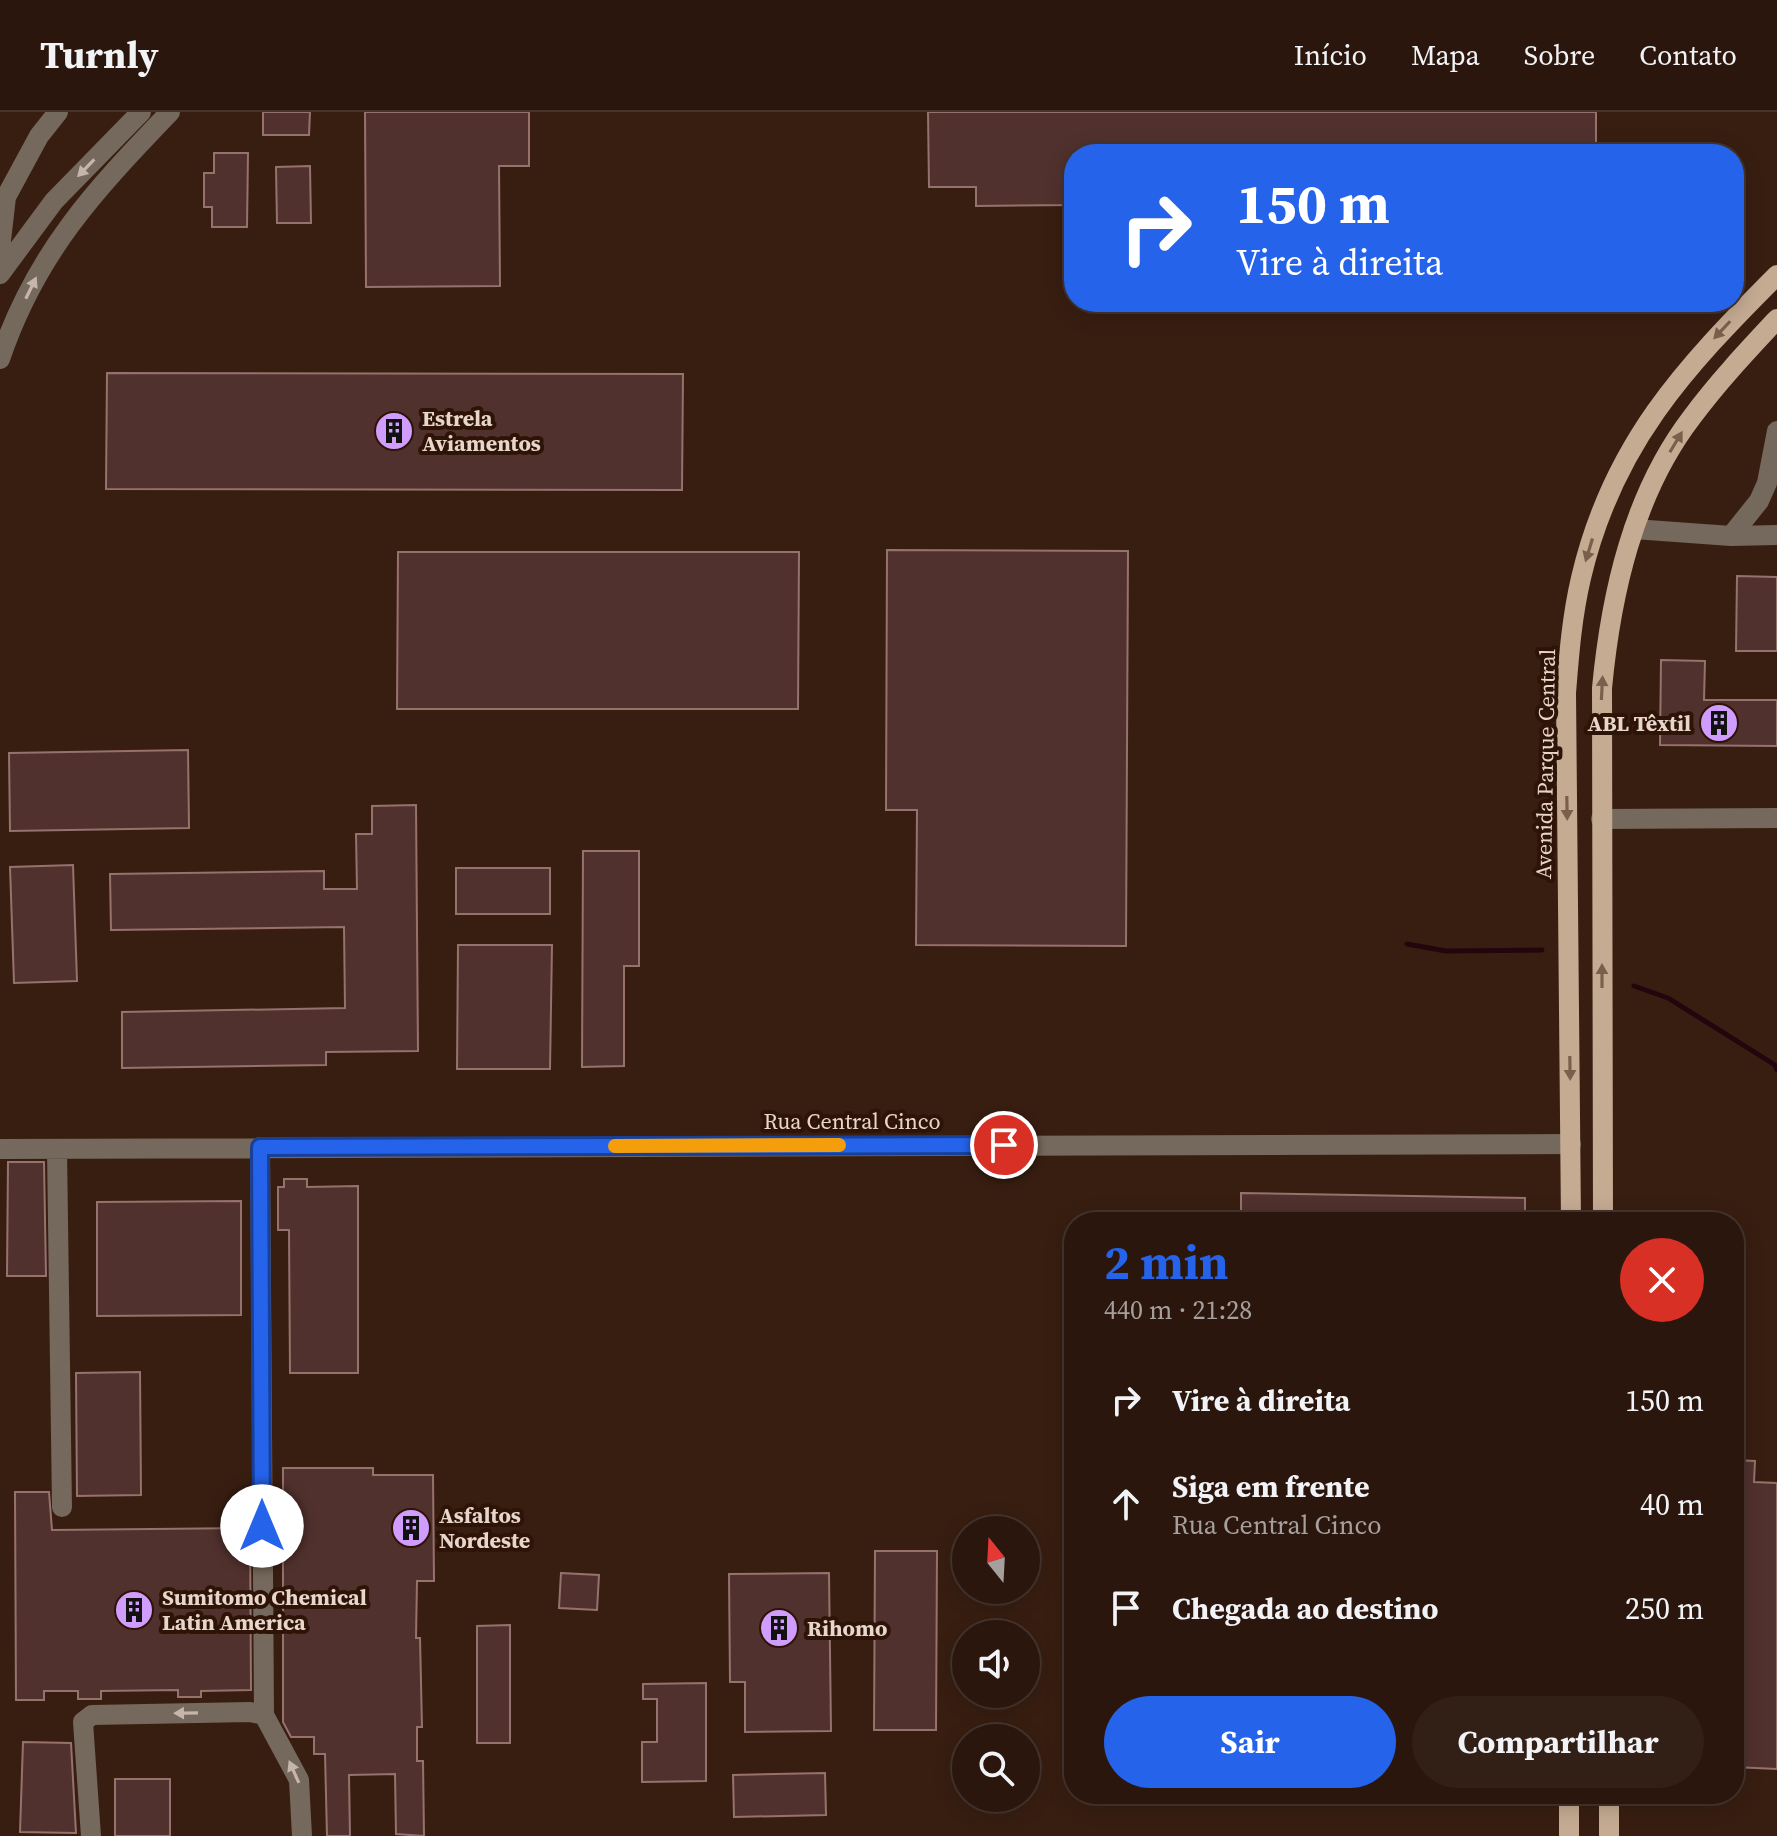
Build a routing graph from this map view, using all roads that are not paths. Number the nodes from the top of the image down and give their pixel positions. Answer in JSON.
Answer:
{"nodes":[{"id":1,"x":58,"y":112,"type":"edge"},
{"id":2,"x":141,"y":112,"type":"edge"},
{"id":3,"x":170,"y":112,"type":"edge"},
{"id":4,"x":0,"y":249,"type":"edge"},
{"id":5,"x":0,"y":274,"type":"edge"},
{"id":6,"x":1777,"y":275,"type":"edge"},
{"id":7,"x":1744,"y":307,"type":"edge"},
{"id":8,"x":1739,"y":312,"type":"edge"},
{"id":9,"x":1777,"y":319,"type":"edge"},
{"id":10,"x":0,"y":359,"type":"edge"},
{"id":11,"x":1777,"y":431,"type":"edge"},
{"id":12,"x":1634,"y":529,"type":"junction"},
{"id":13,"x":1777,"y":535,"type":"edge"},
{"id":14,"x":1731,"y":536,"type":"junction"},
{"id":15,"x":1777,"y":818,"type":"edge"},
{"id":16,"x":1601,"y":819,"type":"junction"},
{"id":17,"x":1571,"y":1144,"type":"junction"},
{"id":18,"x":260,"y":1147,"type":"junction"},
{"id":19,"x":0,"y":1149,"type":"edge"},
{"id":20,"x":57,"y":1149,"type":"junction"},
{"id":21,"x":1571,"y":1212,"type":"edge"},
{"id":22,"x":1603,"y":1212,"type":"edge"},
{"id":23,"x":62,"y":1507,"type":"dead end"},
{"id":24,"x":264,"y":1715,"type":"junction"},
{"id":25,"x":1569,"y":1804,"type":"edge"},
{"id":26,"x":1609,"y":1804,"type":"edge"},
{"id":27,"x":91,"y":1836,"type":"edge"},
{"id":28,"x":302,"y":1836,"type":"edge"},
{"id":29,"x":1569,"y":1836,"type":"edge"},
{"id":30,"x":1609,"y":1836,"type":"edge"}],
"edges":[{"from":1,"to":4,"type":"street"},
{"from":2,"to":5,"type":"street","one_way":true},
{"from":10,"to":3,"type":"street","one_way":true},
{"from":6,"to":7,"type":"main road","name":"Avenida Parque Central","one_way":true},
{"from":8,"to":17,"type":"main road","name":"Avenida Parque Central","one_way":true},
{"from":12,"to":9,"type":"main road","one_way":true},
{"from":11,"to":14,"type":"street"},
{"from":12,"to":14,"type":"street"},
{"from":16,"to":12,"type":"main road","one_way":true},
{"from":13,"to":14,"type":"street"},
{"from":15,"to":16,"type":"street"},
{"from":22,"to":16,"type":"main road","one_way":true},
{"from":17,"to":18,"type":"street","name":"Rua Central Cinco"},
{"from":17,"to":21,"type":"main road","name":"Avenida Parque Central"},
{"from":18,"to":20,"type":"street","name":"Rua Central Cinco"},
{"from":18,"to":24,"type":"street"},
{"from":19,"to":20,"type":"street","name":"Rua Central Cinco"},
{"from":20,"to":23,"type":"street"},
{"from":24,"to":27,"type":"street","one_way":true},
{"from":28,"to":24,"type":"street","one_way":true},
{"from":25,"to":29,"type":"main road"},
{"from":26,"to":30,"type":"main road"}]}
